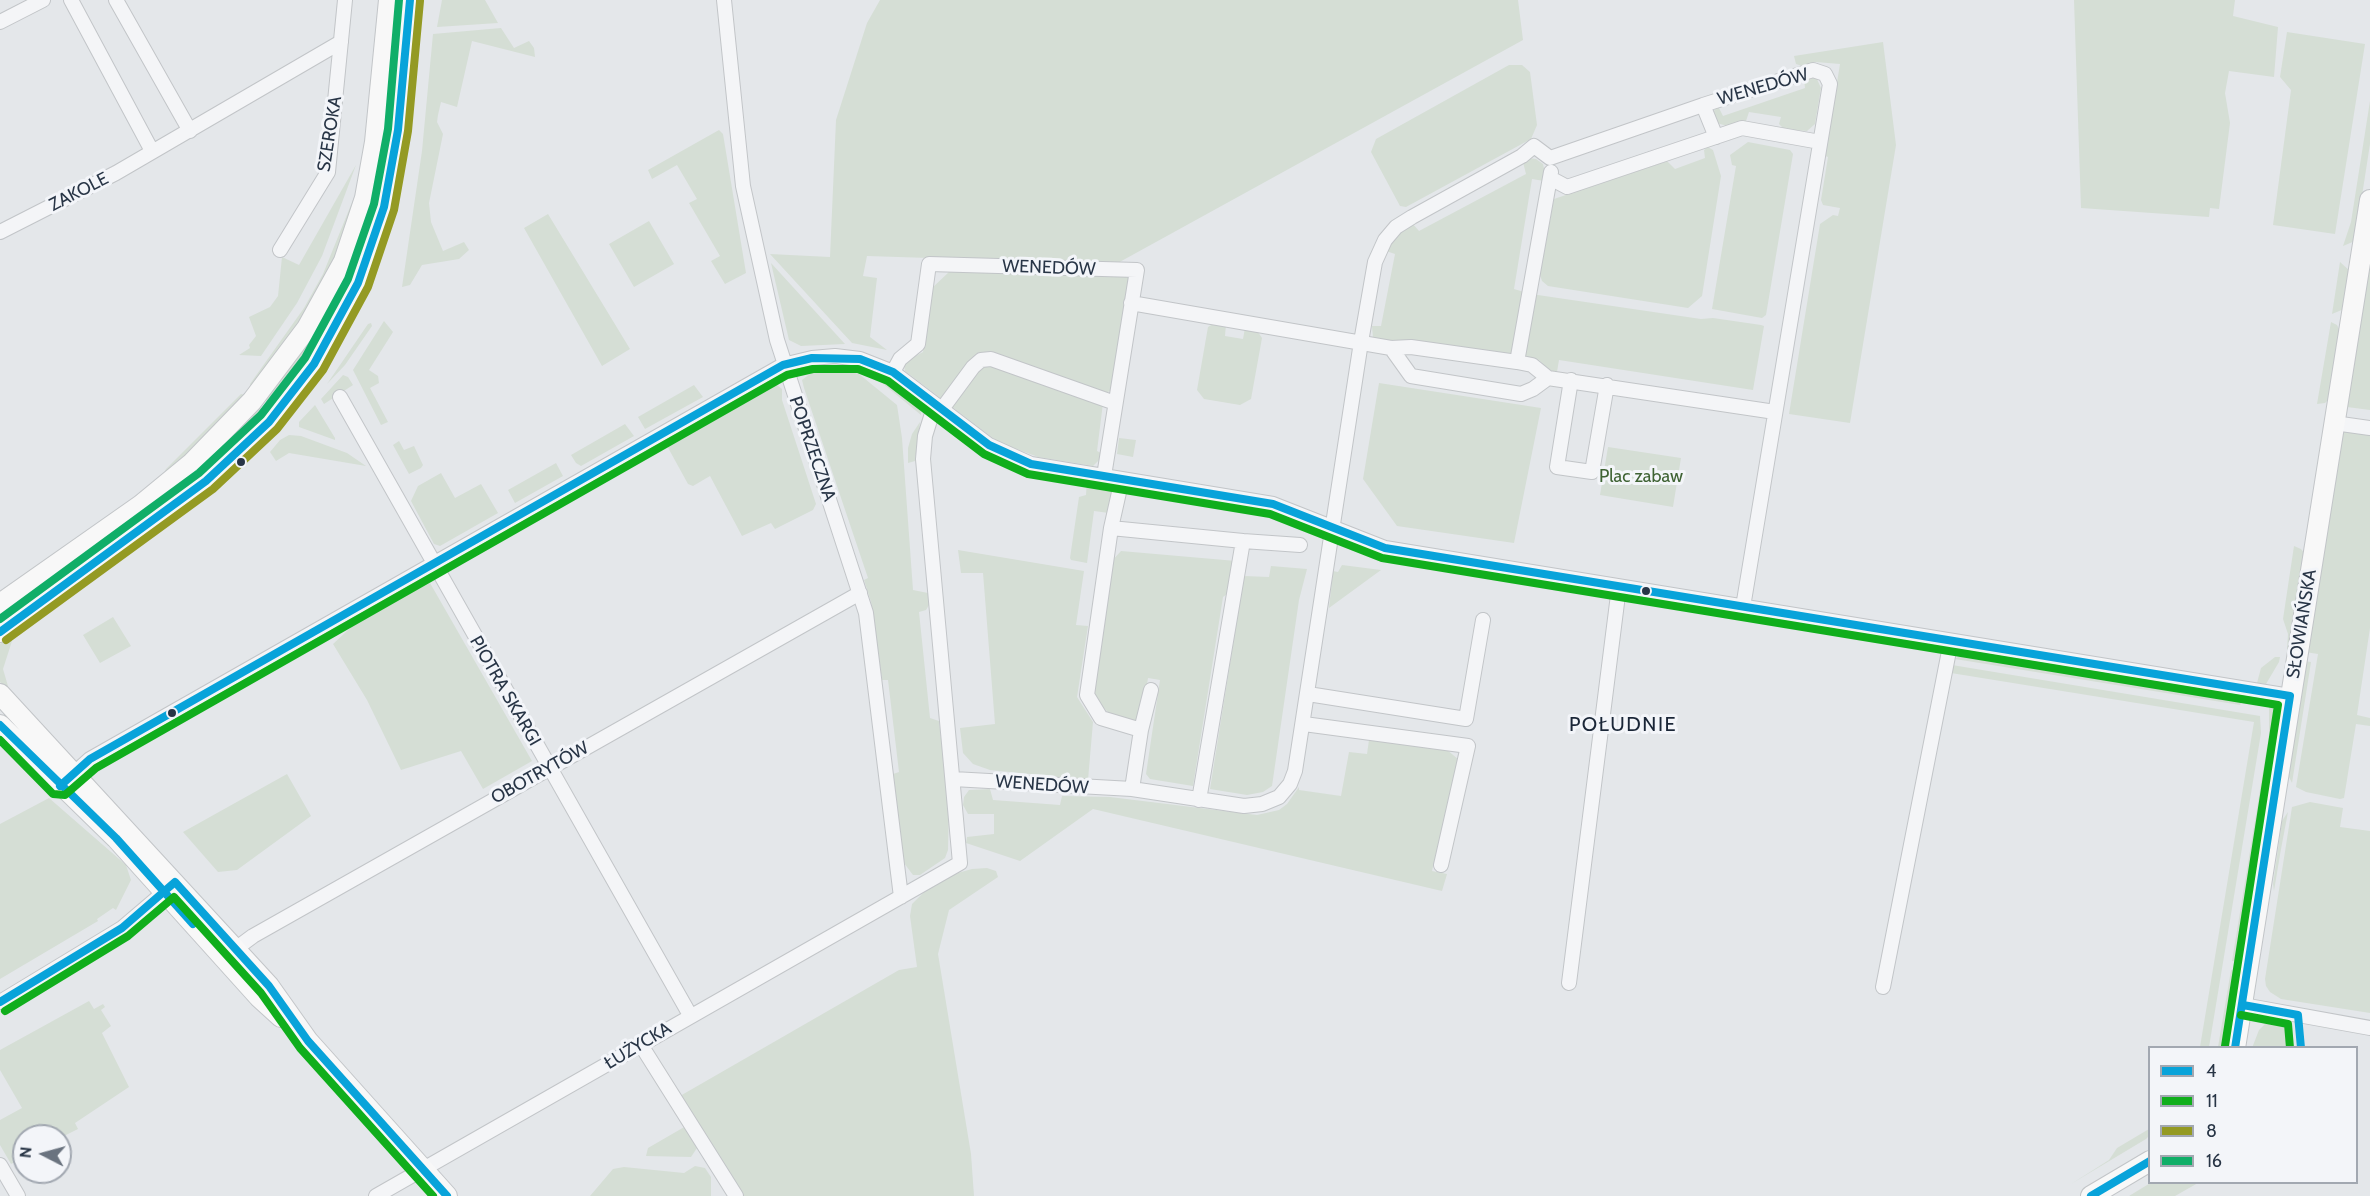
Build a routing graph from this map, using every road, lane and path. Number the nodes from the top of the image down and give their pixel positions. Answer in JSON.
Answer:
{"nodes":[{"id":1,"x":43,"y":0,"type":"edge"},
{"id":2,"x":71,"y":0,"type":"edge"},
{"id":3,"x":116,"y":0,"type":"edge"},
{"id":4,"x":345,"y":0,"type":"edge"},
{"id":5,"x":389,"y":0,"type":"edge"},
{"id":6,"x":411,"y":0,"type":"edge"},
{"id":7,"x":724,"y":0,"type":"edge"},
{"id":8,"x":0,"y":22,"type":"edge"},
{"id":9,"x":341,"y":42,"type":"junction"},
{"id":10,"x":1703,"y":105,"type":"junction"},
{"id":11,"x":190,"y":130,"type":"junction"},
{"id":12,"x":1716,"y":136,"type":"junction"},
{"id":13,"x":1820,"y":142,"type":"junction"},
{"id":14,"x":154,"y":150,"type":"junction"},
{"id":15,"x":1550,"y":158,"type":"junction"},
{"id":16,"x":1552,"y":179,"type":"junction"},
{"id":17,"x":2370,"y":200,"type":"edge"},
{"id":18,"x":0,"y":232,"type":"edge"},
{"id":19,"x":280,"y":250,"type":"dead end"},
{"id":20,"x":1131,"y":303,"type":"junction"},
{"id":21,"x":1361,"y":342,"type":"junction"},
{"id":22,"x":1391,"y":348,"type":"junction"},
{"id":23,"x":1517,"y":362,"type":"junction"},
{"id":24,"x":783,"y":365,"type":"junction"},
{"id":25,"x":893,"y":372,"type":"junction"},
{"id":26,"x":1548,"y":378,"type":"junction"},
{"id":27,"x":1571,"y":380,"type":"junction"},
{"id":28,"x":1607,"y":385,"type":"junction"},
{"id":29,"x":340,"y":397,"type":"dead end"},
{"id":30,"x":1115,"y":403,"type":"junction"},
{"id":31,"x":938,"y":406,"type":"junction"},
{"id":32,"x":1775,"y":412,"type":"junction"},
{"id":33,"x":2334,"y":423,"type":"junction"},
{"id":34,"x":2370,"y":428,"type":"edge"},
{"id":35,"x":1104,"y":476,"type":"junction"},
{"id":36,"x":1122,"y":479,"type":"junction"},
{"id":37,"x":1111,"y":528,"type":"junction"},
{"id":38,"x":1330,"y":528,"type":"junction"},
{"id":39,"x":1244,"y":541,"type":"junction"},
{"id":40,"x":1300,"y":545,"type":"dead end"},
{"id":41,"x":433,"y":563,"type":"junction"},
{"id":42,"x":1619,"y":586,"type":"junction"},
{"id":43,"x":860,"y":593,"type":"junction"},
{"id":44,"x":0,"y":604,"type":"edge"},
{"id":45,"x":1743,"y":607,"type":"junction"},
{"id":46,"x":1483,"y":620,"type":"dead end"},
{"id":47,"x":0,"y":632,"type":"edge"},
{"id":48,"x":1951,"y":641,"type":"junction"},
{"id":49,"x":1151,"y":690,"type":"dead end"},
{"id":50,"x":0,"y":694,"type":"edge"},
{"id":51,"x":1308,"y":694,"type":"junction"},
{"id":52,"x":2290,"y":696,"type":"junction"},
{"id":53,"x":1304,"y":724,"type":"junction"},
{"id":54,"x":0,"y":725,"type":"edge"},
{"id":55,"x":1141,"y":730,"type":"junction"},
{"id":56,"x":549,"y":768,"type":"junction"},
{"id":57,"x":67,"y":780,"type":"junction"},
{"id":58,"x":953,"y":780,"type":"junction"},
{"id":59,"x":1132,"y":789,"type":"junction"},
{"id":60,"x":1199,"y":800,"type":"junction"},
{"id":61,"x":1441,"y":865,"type":"dead end"},
{"id":62,"x":170,"y":887,"type":"junction"},
{"id":63,"x":901,"y":897,"type":"junction"},
{"id":64,"x":230,"y":953,"type":"junction"},
{"id":65,"x":1569,"y":983,"type":"dead end"},
{"id":66,"x":1883,"y":987,"type":"dead end"},
{"id":67,"x":0,"y":1002,"type":"edge"},
{"id":68,"x":2243,"y":1005,"type":"junction"},
{"id":69,"x":690,"y":1015,"type":"junction"},
{"id":70,"x":2370,"y":1028,"type":"edge"},
{"id":71,"x":641,"y":1045,"type":"junction"},
{"id":72,"x":2235,"y":1046,"type":"edge"},
{"id":73,"x":2148,"y":1162,"type":"edge"},
{"id":74,"x":0,"y":1165,"type":"edge"},
{"id":75,"x":423,"y":1169,"type":"junction"},
{"id":76,"x":18,"y":1196,"type":"edge"},
{"id":77,"x":376,"y":1196,"type":"edge"},
{"id":78,"x":447,"y":1196,"type":"edge"},
{"id":79,"x":736,"y":1196,"type":"edge"},
{"id":80,"x":2091,"y":1196,"type":"edge"}],
"edges":[{"from":1,"to":8,"type":"street"},
{"from":2,"to":14,"type":"street"},
{"from":3,"to":11,"type":"street"},
{"from":4,"to":9,"type":"street","name":"SZEROKA"},
{"from":5,"to":44,"type":"street"},
{"from":6,"to":47,"type":"street"},
{"from":7,"to":24,"type":"street","name":"POPRZECZNA"},
{"from":9,"to":11,"type":"street"},
{"from":9,"to":19,"type":"street","name":"SZEROKA"},
{"from":10,"to":12,"type":"street","name":"WENEDÓW"},
{"from":10,"to":13,"type":"street","name":"WENEDÓW"},
{"from":10,"to":15,"type":"street","name":"WENEDÓW"},
{"from":11,"to":14,"type":"street"},
{"from":12,"to":13,"type":"street","name":"WENEDÓW"},
{"from":12,"to":16,"type":"street","name":"WENEDÓW"},
{"from":13,"to":32,"type":"street","name":"WENEDÓW"},
{"from":14,"to":18,"type":"street","name":"ZAKOLE"},
{"from":15,"to":16,"type":"street"},
{"from":15,"to":21,"type":"street","name":"WENEDÓW"},
{"from":16,"to":23,"type":"street"},
{"from":17,"to":33,"type":"street","name":"SŁOWIAŃSKA"},
{"from":20,"to":21,"type":"street"},
{"from":20,"to":25,"type":"street","name":"WENEDÓW"},
{"from":20,"to":30,"type":"street","name":"WENEDÓW"},
{"from":21,"to":22,"type":"street"},
{"from":21,"to":38,"type":"street","name":"WENEDÓW"},
{"from":22,"to":23,"type":"street"},
{"from":22,"to":26,"type":"street"},
{"from":23,"to":26,"type":"street"},
{"from":24,"to":25,"type":"street"},
{"from":24,"to":41,"type":"street"},
{"from":24,"to":43,"type":"street","name":"POPRZECZNA"},
{"from":25,"to":31,"type":"street"},
{"from":26,"to":27,"type":"street"},
{"from":27,"to":28,"type":"street"},
{"from":27,"to":28,"type":"street"},
{"from":28,"to":32,"type":"street"},
{"from":29,"to":41,"type":"street","name":"PIOTRA SKARGI"},
{"from":30,"to":31,"type":"street"},
{"from":30,"to":35,"type":"street","name":"WENEDÓW"},
{"from":31,"to":35,"type":"street"},
{"from":31,"to":58,"type":"street"},
{"from":32,"to":45,"type":"street","name":"WENEDÓW"},
{"from":33,"to":34,"type":"street"},
{"from":33,"to":52,"type":"street","name":"SŁOWIAŃSKA"},
{"from":35,"to":36,"type":"street"},
{"from":36,"to":37,"type":"street"},
{"from":36,"to":38,"type":"street"},
{"from":37,"to":39,"type":"street"},
{"from":37,"to":55,"type":"street"},
{"from":38,"to":42,"type":"street"},
{"from":38,"to":51,"type":"street","name":"WENEDÓW"},
{"from":39,"to":40,"type":"street"},
{"from":39,"to":60,"type":"street"},
{"from":41,"to":56,"type":"street","name":"PIOTRA SKARGI"},
{"from":41,"to":57,"type":"street"},
{"from":42,"to":45,"type":"street"},
{"from":42,"to":65,"type":"street"},
{"from":43,"to":56,"type":"street","name":"OBOTRYTÓW"},
{"from":43,"to":63,"type":"street","name":"POPRZECZNA"},
{"from":45,"to":48,"type":"street"},
{"from":46,"to":51,"type":"street"},
{"from":48,"to":52,"type":"street"},
{"from":48,"to":66,"type":"street"},
{"from":49,"to":55,"type":"street"},
{"from":50,"to":57,"type":"street"},
{"from":51,"to":53,"type":"street","name":"WENEDÓW"},
{"from":52,"to":68,"type":"street","name":"SŁOWIAŃSKA"},
{"from":53,"to":60,"type":"street","name":"WENEDÓW"},
{"from":53,"to":61,"type":"street"},
{"from":54,"to":57,"type":"street"},
{"from":55,"to":59,"type":"street"},
{"from":56,"to":64,"type":"street","name":"OBOTRYTÓW"},
{"from":56,"to":69,"type":"street","name":"PIOTRA SKARGI"},
{"from":57,"to":62,"type":"street"},
{"from":58,"to":59,"type":"street","name":"WENEDÓW"},
{"from":58,"to":63,"type":"street","name":"ŁUŻYCKA"},
{"from":59,"to":60,"type":"street","name":"WENEDÓW"},
{"from":62,"to":64,"type":"street"},
{"from":62,"to":67,"type":"street"},
{"from":63,"to":69,"type":"street","name":"ŁUŻYCKA"},
{"from":64,"to":75,"type":"street"},
{"from":68,"to":70,"type":"street"},
{"from":68,"to":72,"type":"street","name":"SŁOWIAŃSKA"},
{"from":69,"to":71,"type":"street","name":"ŁUŻYCKA"},
{"from":71,"to":75,"type":"street","name":"ŁUŻYCKA"},
{"from":71,"to":79,"type":"street"},
{"from":73,"to":80,"type":"street"},
{"from":74,"to":76,"type":"street"},
{"from":75,"to":77,"type":"street","name":"ŁUŻYCKA"},
{"from":75,"to":78,"type":"street"}]}
